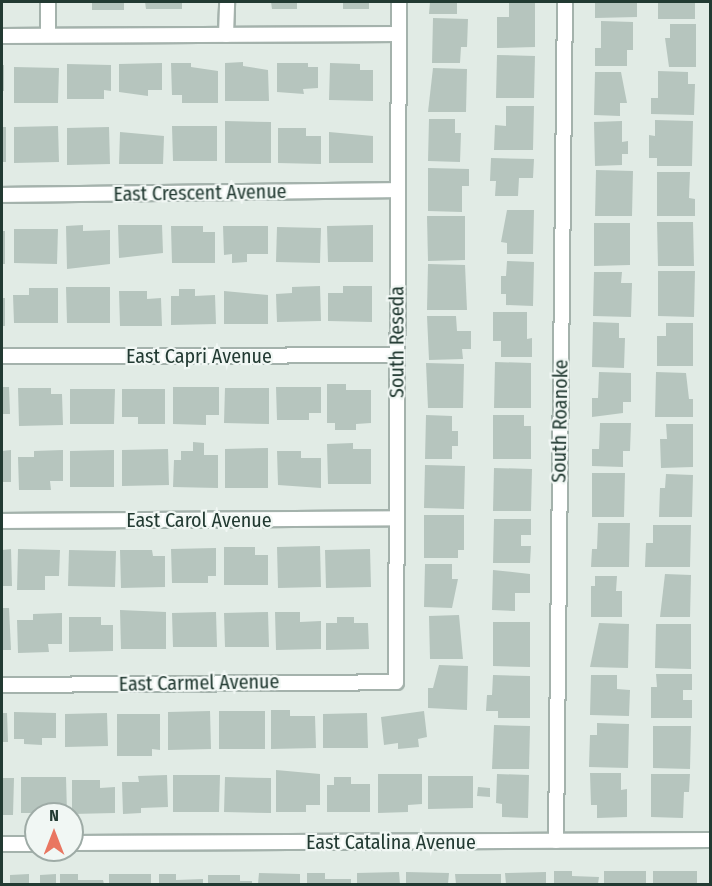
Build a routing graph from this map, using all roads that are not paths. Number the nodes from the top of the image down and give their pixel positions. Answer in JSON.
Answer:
{"nodes":[{"id":1,"x":48,"y":2,"type":"edge"},
{"id":2,"x":227,"y":2,"type":"edge"},
{"id":3,"x":399,"y":2,"type":"edge"},
{"id":4,"x":565,"y":2,"type":"edge"},
{"id":5,"x":399,"y":34,"type":"junction"},
{"id":6,"x":48,"y":35,"type":"junction"},
{"id":7,"x":226,"y":35,"type":"junction"},
{"id":8,"x":2,"y":36,"type":"edge"},
{"id":9,"x":398,"y":190,"type":"junction"},
{"id":10,"x":2,"y":195,"type":"edge"},
{"id":11,"x":397,"y":355,"type":"junction"},
{"id":12,"x":2,"y":356,"type":"edge"},
{"id":13,"x":397,"y":518,"type":"junction"},
{"id":14,"x":2,"y":521,"type":"edge"},
{"id":15,"x":396,"y":682,"type":"joint"},
{"id":16,"x":2,"y":685,"type":"edge"},
{"id":17,"x":711,"y":840,"type":"edge"},
{"id":18,"x":556,"y":841,"type":"junction"},
{"id":19,"x":84,"y":843,"type":"edge"},
{"id":20,"x":2,"y":844,"type":"edge"},
{"id":21,"x":24,"y":844,"type":"edge"}],
"edges":[{"from":1,"to":6,"type":"street"},
{"from":2,"to":7,"type":"street"},
{"from":3,"to":5,"type":"street","name":"South Reseda"},
{"from":4,"to":18,"type":"street","name":"South Roanoke"},
{"from":5,"to":7,"type":"street"},
{"from":5,"to":9,"type":"street","name":"South Reseda"},
{"from":6,"to":7,"type":"street"},
{"from":6,"to":8,"type":"street"},
{"from":9,"to":10,"type":"street","name":"East Crescent Avenue"},
{"from":9,"to":11,"type":"street","name":"South Reseda"},
{"from":11,"to":12,"type":"street","name":"East Capri Avenue"},
{"from":11,"to":13,"type":"street","name":"South Reseda"},
{"from":13,"to":14,"type":"street","name":"East Carol Avenue"},
{"from":13,"to":15,"type":"street","name":"South Reseda"},
{"from":15,"to":16,"type":"street","name":"East Carmel Avenue"},
{"from":17,"to":18,"type":"street","name":"East Catalina Avenue"},
{"from":18,"to":19,"type":"street","name":"East Catalina Avenue"},
{"from":20,"to":21,"type":"street"}]}
